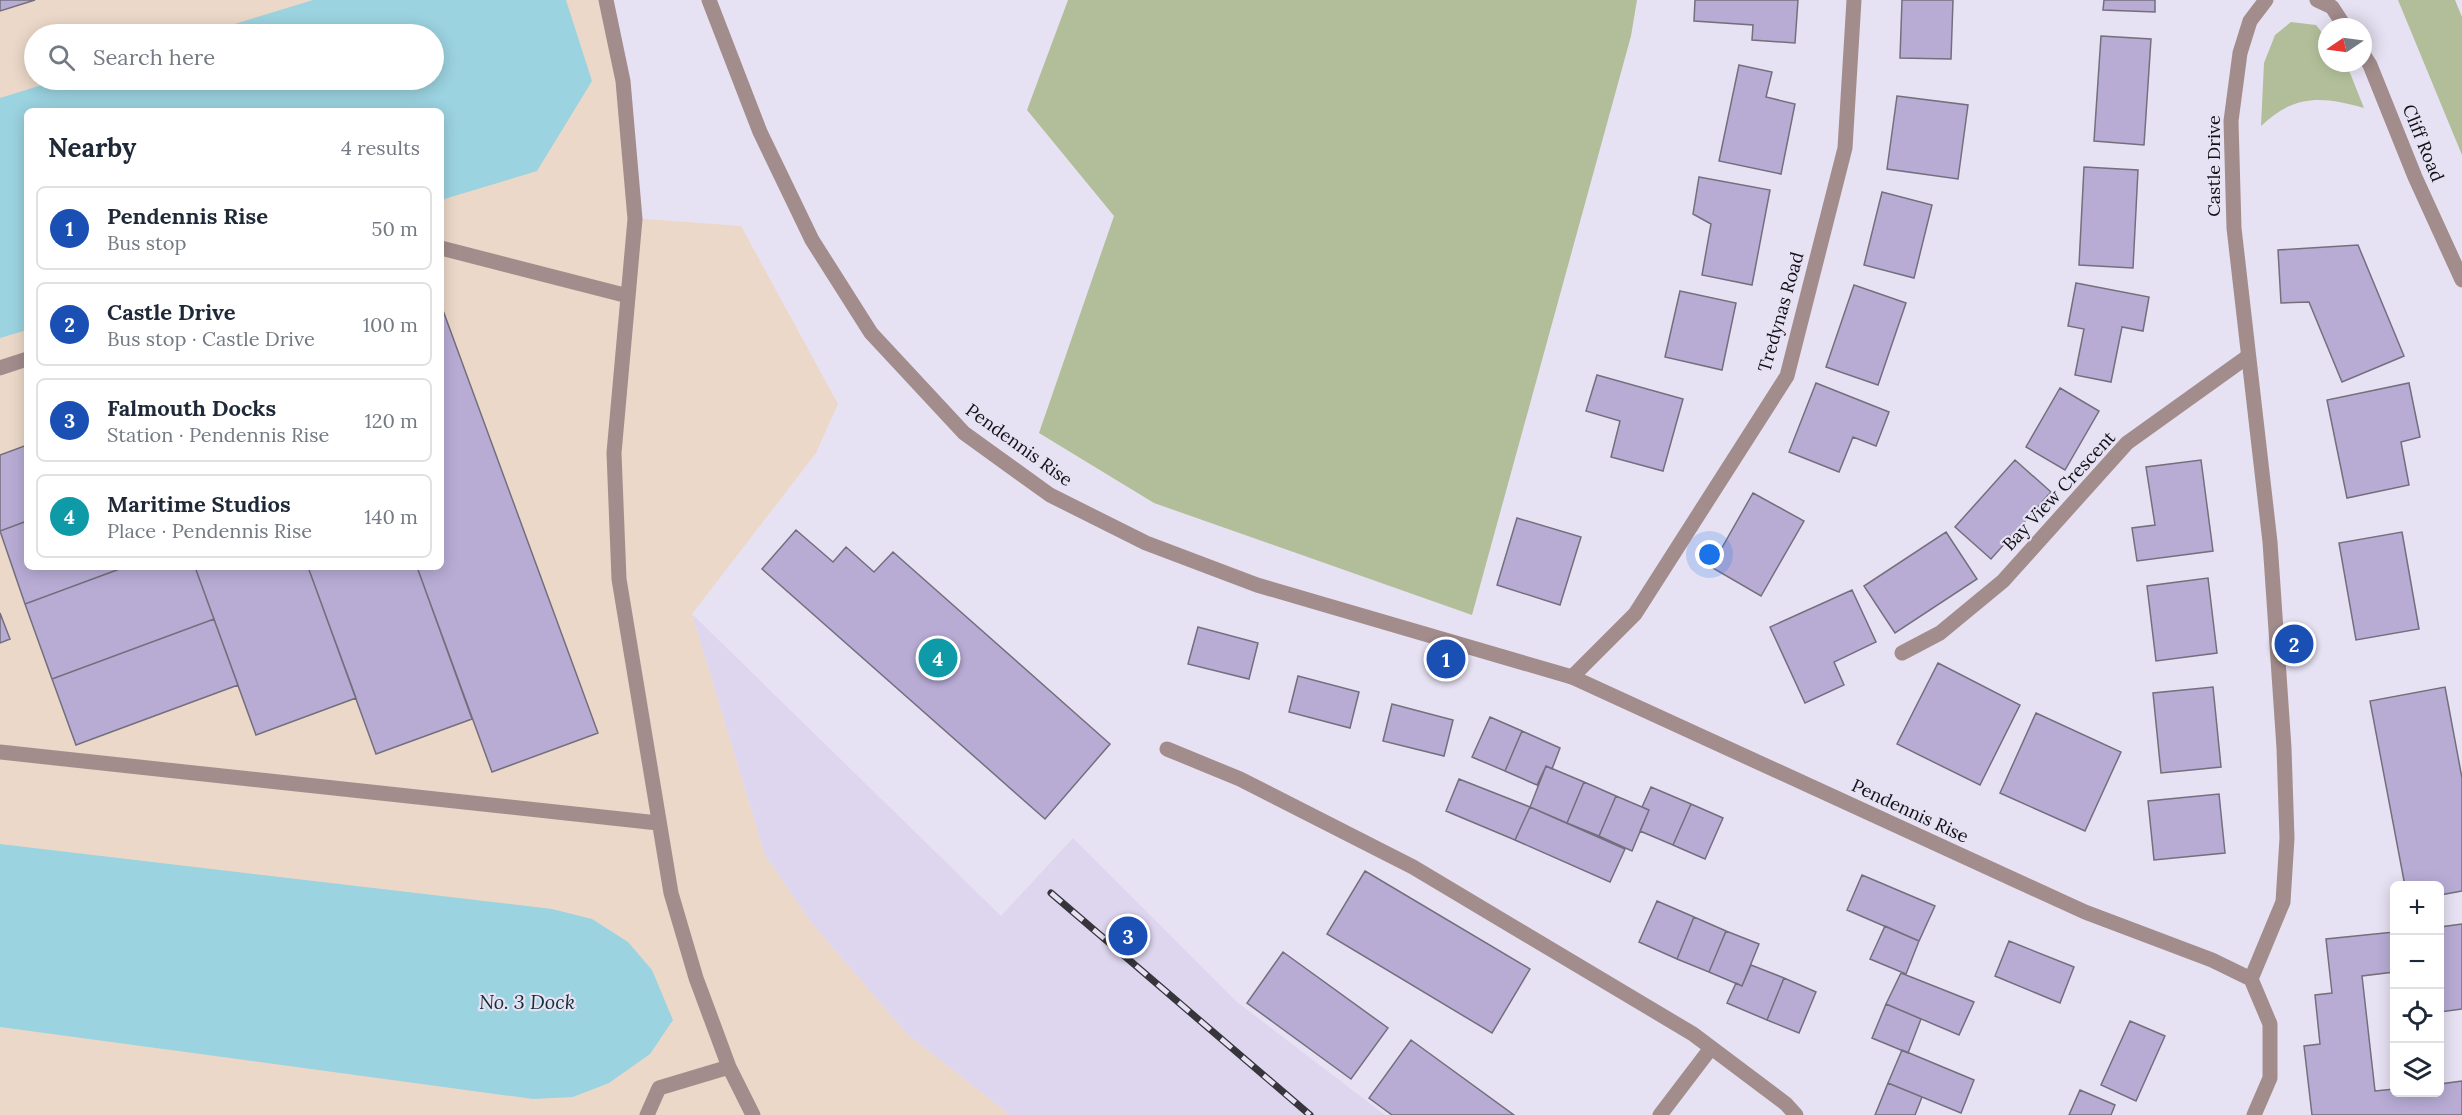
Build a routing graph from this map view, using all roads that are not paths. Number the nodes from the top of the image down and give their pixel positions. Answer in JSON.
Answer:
{"nodes":[{"id":1,"x":606,"y":0,"type":"edge"},
{"id":2,"x":709,"y":0,"type":"edge"},
{"id":3,"x":1854,"y":0,"type":"edge"},
{"id":4,"x":2266,"y":0,"type":"edge"},
{"id":5,"x":2318,"y":0,"type":"edge"},
{"id":6,"x":2339,"y":18,"type":"edge"},
{"id":7,"x":2372,"y":70,"type":"edge"},
{"id":8,"x":444,"y":249,"type":"edge"},
{"id":9,"x":2462,"y":280,"type":"edge"},
{"id":10,"x":628,"y":296,"type":"junction"},
{"id":11,"x":2247,"y":357,"type":"junction"},
{"id":12,"x":24,"y":360,"type":"edge"},
{"id":13,"x":0,"y":368,"type":"edge"},
{"id":14,"x":1902,"y":653,"type":"dead end"},
{"id":15,"x":1572,"y":677,"type":"junction"},
{"id":16,"x":1167,"y":749,"type":"dead end"},
{"id":17,"x":0,"y":752,"type":"edge"},
{"id":18,"x":658,"y":823,"type":"junction"},
{"id":19,"x":2251,"y":979,"type":"junction"},
{"id":20,"x":1710,"y":1048,"type":"junction"},
{"id":21,"x":729,"y":1067,"type":"junction"},
{"id":22,"x":646,"y":1115,"type":"edge"},
{"id":23,"x":753,"y":1115,"type":"edge"},
{"id":24,"x":1660,"y":1115,"type":"edge"},
{"id":25,"x":1796,"y":1115,"type":"edge"},
{"id":26,"x":2254,"y":1115,"type":"edge"}],
"edges":[{"from":1,"to":10,"type":"street"},
{"from":2,"to":15,"type":"street","name":"Pendennis Rise"},
{"from":3,"to":15,"type":"street","name":"Tredynas Road"},
{"from":4,"to":11,"type":"street","name":"Castle Drive"},
{"from":5,"to":6,"type":"street"},
{"from":7,"to":9,"type":"street","name":"Cliff Road"},
{"from":8,"to":10,"type":"street"},
{"from":10,"to":18,"type":"street"},
{"from":11,"to":14,"type":"street","name":"Bay View Crescent"},
{"from":11,"to":19,"type":"street","name":"Castle Drive"},
{"from":12,"to":13,"type":"street"},
{"from":15,"to":19,"type":"street","name":"Pendennis Rise"},
{"from":16,"to":20,"type":"street"},
{"from":17,"to":18,"type":"street"},
{"from":18,"to":21,"type":"street"},
{"from":19,"to":26,"type":"street"},
{"from":20,"to":24,"type":"street"},
{"from":20,"to":25,"type":"street"},
{"from":21,"to":22,"type":"street"},
{"from":21,"to":23,"type":"street"}]}
